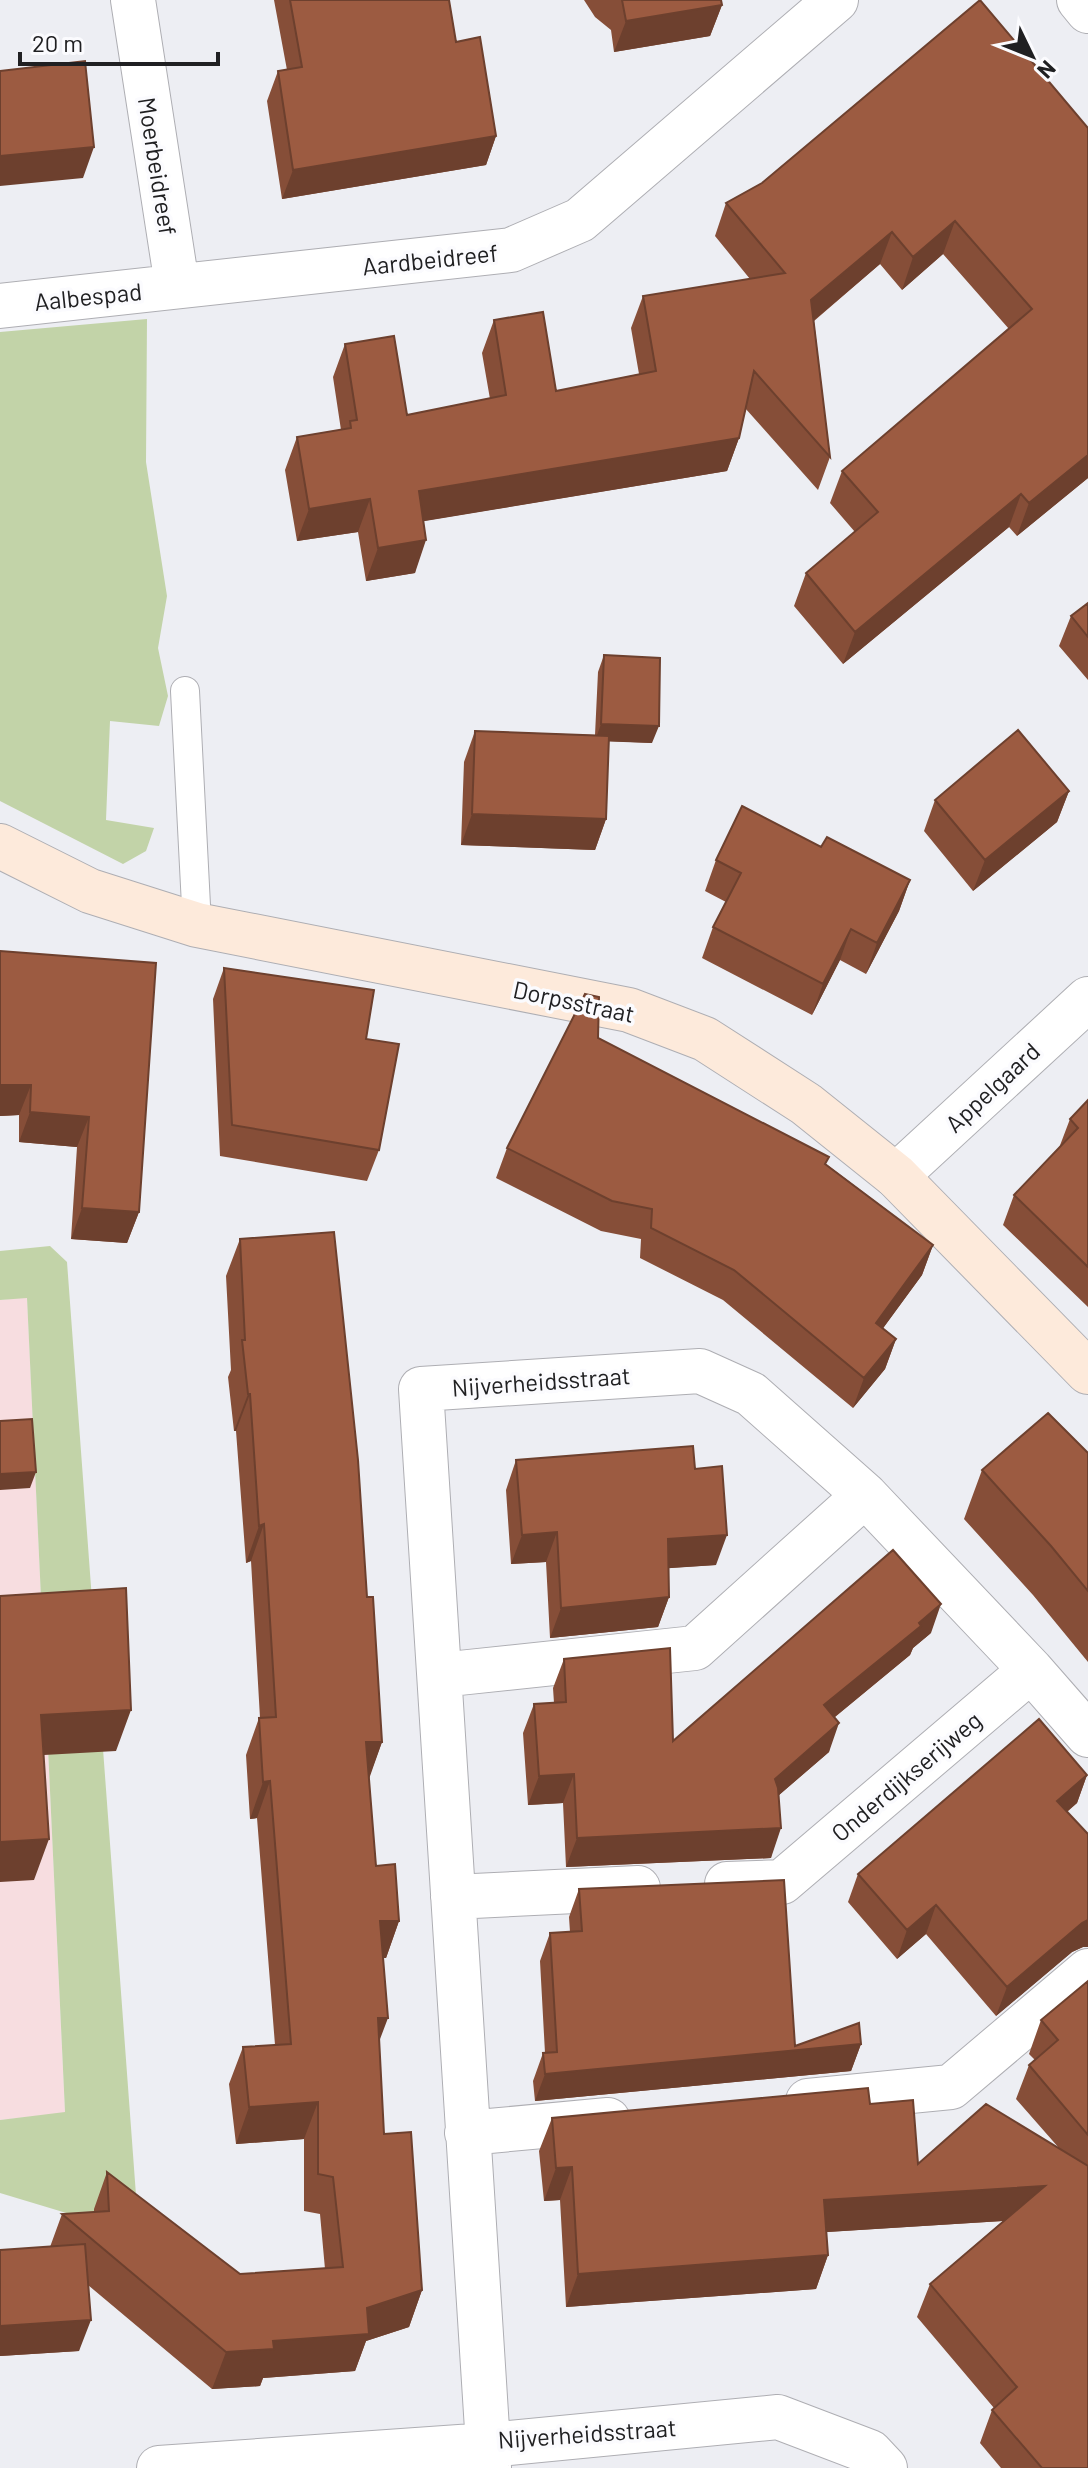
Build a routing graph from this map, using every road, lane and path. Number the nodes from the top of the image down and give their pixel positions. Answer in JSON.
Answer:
{"nodes":[{"id":1,"x":133,"y":0,"type":"edge"},
{"id":2,"x":836,"y":0,"type":"edge"},
{"id":3,"x":1079,"y":0,"type":"edge"},
{"id":4,"x":1088,"y":11,"type":"edge"},
{"id":5,"x":177,"y":285,"type":"junction"},
{"id":6,"x":0,"y":306,"type":"edge"},
{"id":7,"x":185,"y":691,"type":"dead end"},
{"id":8,"x":0,"y":846,"type":"edge"},
{"id":9,"x":197,"y":925,"type":"junction"},
{"id":10,"x":1088,"y":999,"type":"edge"},
{"id":11,"x":896,"y":1176,"type":"junction"},
{"id":12,"x":1088,"y":1372,"type":"edge"},
{"id":13,"x":865,"y":1495,"type":"junction"},
{"id":14,"x":1031,"y":1670,"type":"junction"},
{"id":15,"x":440,"y":1675,"type":"junction"},
{"id":16,"x":1088,"y":1735,"type":"edge"},
{"id":17,"x":453,"y":1897,"type":"junction"},
{"id":18,"x":1088,"y":1971,"type":"edge"},
{"id":19,"x":764,"y":2105,"type":"edge"},
{"id":20,"x":654,"y":2115,"type":"edge"},
{"id":21,"x":467,"y":2133,"type":"junction"},
{"id":22,"x":488,"y":2456,"type":"edge"},
{"id":23,"x":159,"y":2468,"type":"edge"},
{"id":24,"x":885,"y":2468,"type":"edge"}],
"edges":[{"from":1,"to":5,"type":"street","name":"Moerbeidreef"},
{"from":2,"to":5,"type":"street","name":"Aardbeidreef"},
{"from":3,"to":4,"type":"street"},
{"from":5,"to":6,"type":"street","name":"Aalbespad"},
{"from":7,"to":9,"type":"lane"},
{"from":8,"to":9,"type":"main road","name":"Dorpsstraat"},
{"from":9,"to":11,"type":"main road","name":"Dorpsstraat"},
{"from":10,"to":11,"type":"street","name":"Appelgaard"},
{"from":11,"to":12,"type":"main road","name":"Dorpsstraat"},
{"from":13,"to":14,"type":"street"},
{"from":13,"to":15,"type":"street"},
{"from":13,"to":15,"type":"street","name":"Nijverheidsstraat"},
{"from":14,"to":16,"type":"street"},
{"from":14,"to":17,"type":"street","name":"Onderdijkserijweg"},
{"from":15,"to":17,"type":"street","name":"Nijverheidsstraat"},
{"from":17,"to":21,"type":"street","name":"Nijverheidsstraat"},
{"from":18,"to":19,"type":"street"},
{"from":20,"to":21,"type":"street"},
{"from":21,"to":22,"type":"street","name":"Nijverheidsstraat"},
{"from":22,"to":23,"type":"street"},
{"from":22,"to":24,"type":"street","name":"Nijverheidsstraat"}]}
